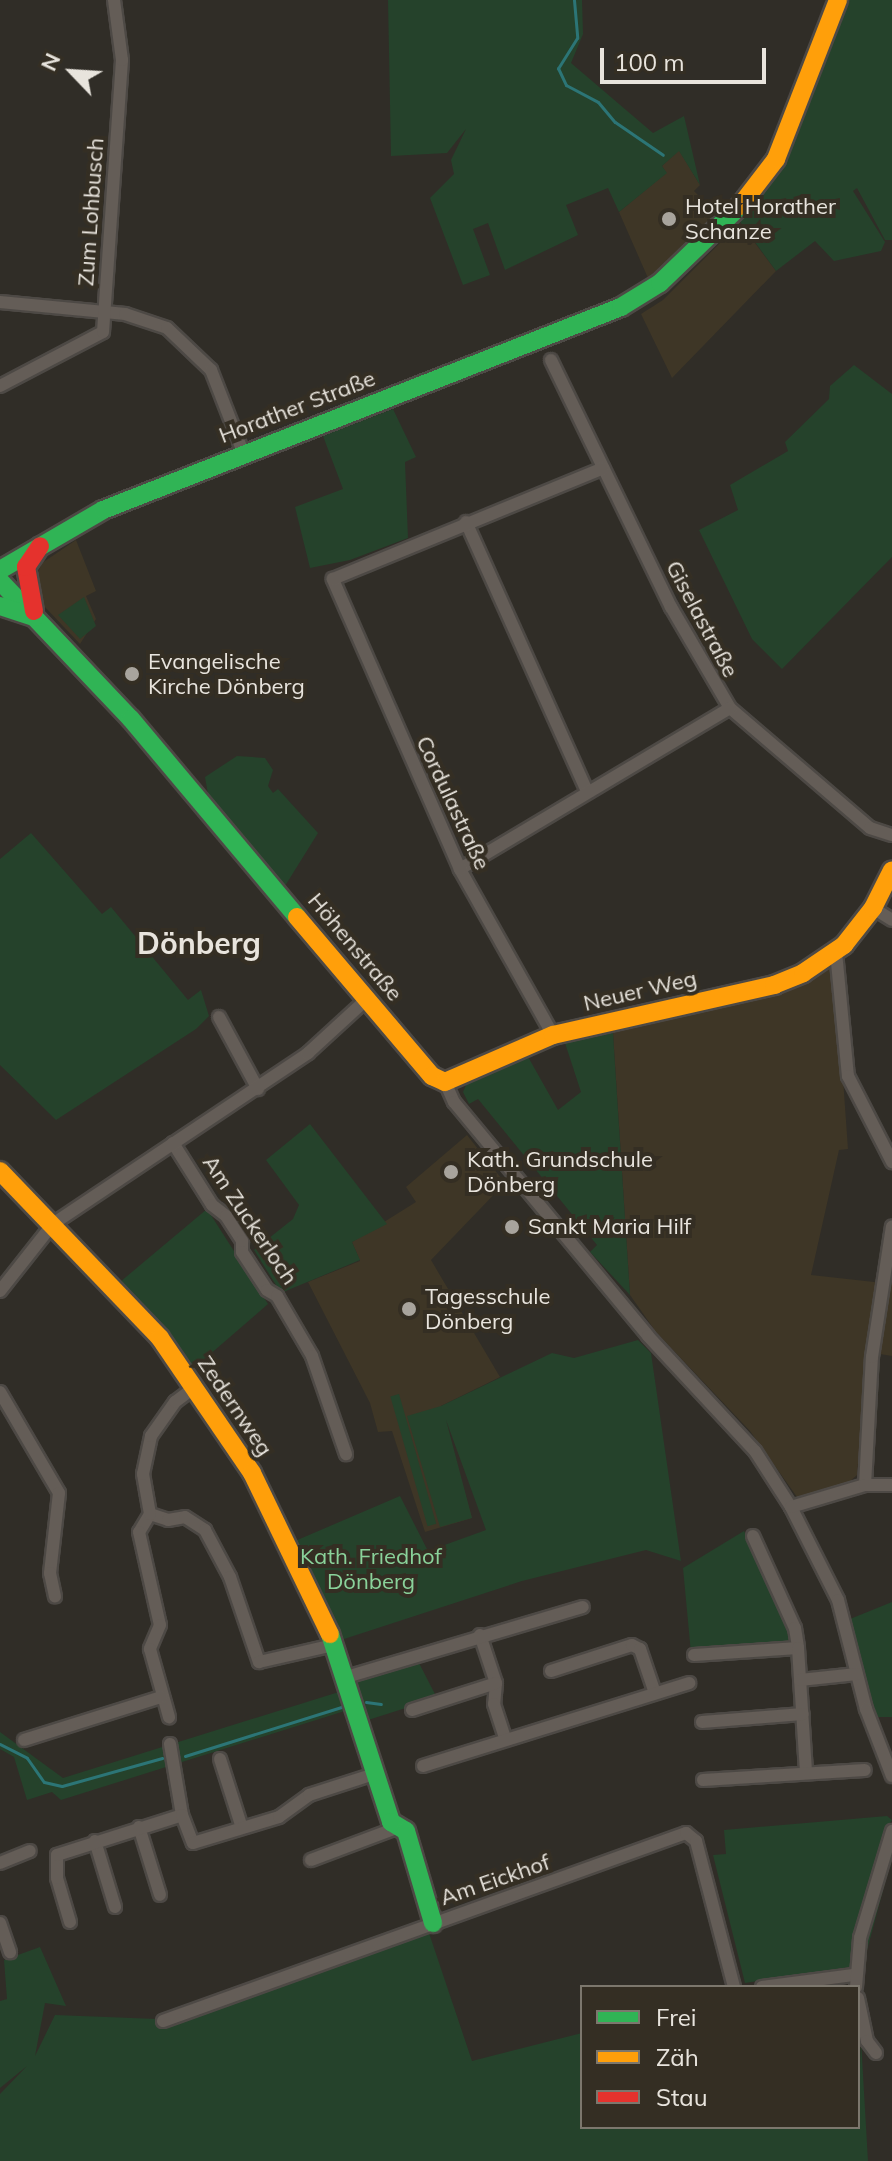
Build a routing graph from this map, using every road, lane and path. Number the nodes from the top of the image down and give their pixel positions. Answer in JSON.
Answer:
{"nodes":[{"id":1,"x":114,"y":0,"type":"edge"},
{"id":2,"x":838,"y":0,"type":"edge"},
{"id":3,"x":0,"y":302,"type":"edge"},
{"id":4,"x":105,"y":313,"type":"junction"},
{"id":5,"x":551,"y":360,"type":"dead end"},
{"id":6,"x":0,"y":386,"type":"edge"},
{"id":7,"x":243,"y":452,"type":"junction"},
{"id":8,"x":603,"y":468,"type":"junction"},
{"id":9,"x":466,"y":522,"type":"junction"},
{"id":10,"x":44,"y":541,"type":"junction"},
{"id":11,"x":0,"y":570,"type":"edge"},
{"id":12,"x":0,"y":581,"type":"edge"},
{"id":13,"x":0,"y":606,"type":"edge"},
{"id":14,"x":36,"y":618,"type":"junction"},
{"id":15,"x":730,"y":708,"type":"junction"},
{"id":16,"x":587,"y":791,"type":"junction"},
{"id":17,"x":892,"y":835,"type":"edge"},
{"id":18,"x":460,"y":869,"type":"junction"},
{"id":19,"x":892,"y":870,"type":"edge"},
{"id":20,"x":873,"y":908,"type":"junction"},
{"id":21,"x":892,"y":920,"type":"edge"},
{"id":22,"x":840,"y":948,"type":"junction"},
{"id":23,"x":367,"y":999,"type":"junction"},
{"id":24,"x":219,"y":1017,"type":"dead end"},
{"id":25,"x":553,"y":1035,"type":"junction"},
{"id":26,"x":445,"y":1082,"type":"junction"},
{"id":27,"x":258,"y":1089,"type":"junction"},
{"id":28,"x":173,"y":1143,"type":"junction"},
{"id":29,"x":892,"y":1162,"type":"edge"},
{"id":30,"x":0,"y":1171,"type":"edge"},
{"id":31,"x":53,"y":1224,"type":"junction"},
{"id":32,"x":892,"y":1227,"type":"edge"},
{"id":33,"x":0,"y":1291,"type":"edge"},
{"id":34,"x":195,"y":1387,"type":"junction"},
{"id":35,"x":0,"y":1392,"type":"edge"},
{"id":36,"x":346,"y":1454,"type":"dead end"},
{"id":37,"x":865,"y":1485,"type":"junction"},
{"id":38,"x":892,"y":1485,"type":"edge"},
{"id":39,"x":791,"y":1507,"type":"junction"},
{"id":40,"x":150,"y":1514,"type":"junction"},
{"id":41,"x":753,"y":1536,"type":"dead end"},
{"id":42,"x":55,"y":1596,"type":"dead end"},
{"id":43,"x":583,"y":1607,"type":"dead end"},
{"id":44,"x":480,"y":1635,"type":"junction"},
{"id":45,"x":333,"y":1645,"type":"junction"},
{"id":46,"x":798,"y":1648,"type":"junction"},
{"id":47,"x":694,"y":1655,"type":"dead end"},
{"id":48,"x":551,"y":1671,"type":"dead end"},
{"id":49,"x":857,"y":1674,"type":"junction"},
{"id":50,"x":343,"y":1678,"type":"junction"},
{"id":51,"x":800,"y":1680,"type":"junction"},
{"id":52,"x":496,"y":1683,"type":"junction"},
{"id":53,"x":689,"y":1683,"type":"dead end"},
{"id":54,"x":655,"y":1693,"type":"junction"},
{"id":55,"x":161,"y":1697,"type":"junction"},
{"id":56,"x":412,"y":1710,"type":"dead end"},
{"id":57,"x":803,"y":1714,"type":"junction"},
{"id":58,"x":169,"y":1717,"type":"dead end"},
{"id":59,"x":702,"y":1722,"type":"dead end"},
{"id":60,"x":505,"y":1738,"type":"junction"},
{"id":61,"x":24,"y":1740,"type":"dead end"},
{"id":62,"x":170,"y":1744,"type":"dead end"},
{"id":63,"x":220,"y":1759,"type":"dead end"},
{"id":64,"x":423,"y":1766,"type":"dead end"},
{"id":65,"x":865,"y":1770,"type":"dead end"},
{"id":66,"x":806,"y":1773,"type":"junction"},
{"id":67,"x":374,"y":1774,"type":"junction"},
{"id":68,"x":892,"y":1776,"type":"edge"},
{"id":69,"x":703,"y":1780,"type":"dead end"},
{"id":70,"x":182,"y":1815,"type":"junction"},
{"id":71,"x":139,"y":1827,"type":"junction"},
{"id":72,"x":399,"y":1827,"type":"junction"},
{"id":73,"x":242,"y":1828,"type":"junction"},
{"id":74,"x":892,"y":1831,"type":"edge"},
{"id":75,"x":95,"y":1841,"type":"junction"},
{"id":76,"x":30,"y":1851,"type":"dead end"},
{"id":77,"x":311,"y":1860,"type":"dead end"},
{"id":78,"x":0,"y":1863,"type":"edge"},
{"id":79,"x":160,"y":1895,"type":"dead end"},
{"id":80,"x":115,"y":1907,"type":"dead end"},
{"id":81,"x":70,"y":1922,"type":"dead end"},
{"id":82,"x":0,"y":1923,"type":"edge"},
{"id":83,"x":433,"y":1923,"type":"junction"},
{"id":84,"x":10,"y":1952,"type":"dead end"},
{"id":85,"x":854,"y":1981,"type":"edge"},
{"id":86,"x":733,"y":1985,"type":"edge"},
{"id":87,"x":793,"y":1985,"type":"edge"},
{"id":88,"x":860,"y":2008,"type":"edge"},
{"id":89,"x":163,"y":2021,"type":"dead end"},
{"id":90,"x":876,"y":2053,"type":"dead end"}],
"edges":[{"from":1,"to":4,"type":"street","name":"Zum Lohbusch"},
{"from":2,"to":7,"type":"street","name":"Horather Straße"},
{"from":3,"to":4,"type":"street"},
{"from":4,"to":6,"type":"street","name":"Zum Lohbusch"},
{"from":4,"to":7,"type":"street"},
{"from":5,"to":8,"type":"street","name":"Giselastraße"},
{"from":7,"to":10,"type":"street","name":"Horather Straße"},
{"from":8,"to":9,"type":"street"},
{"from":8,"to":15,"type":"street","name":"Giselastraße"},
{"from":9,"to":16,"type":"street"},
{"from":9,"to":18,"type":"street","name":"Cordulastraße"},
{"from":10,"to":11,"type":"street","name":"Horather Straße"},
{"from":10,"to":14,"type":"street"},
{"from":12,"to":14,"type":"street","name":"Höhenstraße"},
{"from":13,"to":14,"type":"street"},
{"from":14,"to":23,"type":"street","name":"Höhenstraße"},
{"from":15,"to":16,"type":"street"},
{"from":15,"to":17,"type":"street","name":"Giselastraße"},
{"from":16,"to":18,"type":"street"},
{"from":18,"to":25,"type":"street","name":"Cordulastraße"},
{"from":19,"to":20,"type":"street"},
{"from":20,"to":21,"type":"street"},
{"from":20,"to":22,"type":"street"},
{"from":22,"to":25,"type":"street","name":"Neuer Weg"},
{"from":22,"to":29,"type":"street"},
{"from":23,"to":26,"type":"street","name":"Höhenstraße"},
{"from":23,"to":27,"type":"street"},
{"from":24,"to":27,"type":"street"},
{"from":25,"to":26,"type":"street","name":"Neuer Weg"},
{"from":26,"to":39,"type":"street","name":"Höhenstraße"},
{"from":27,"to":28,"type":"street"},
{"from":28,"to":31,"type":"street"},
{"from":28,"to":36,"type":"street","name":"Am Zuckerloch"},
{"from":30,"to":31,"type":"street","name":"Zedernweg"},
{"from":31,"to":33,"type":"street"},
{"from":31,"to":34,"type":"street","name":"Zedernweg"},
{"from":32,"to":37,"type":"street"},
{"from":34,"to":40,"type":"street"},
{"from":34,"to":45,"type":"street","name":"Zedernweg"},
{"from":35,"to":42,"type":"street"},
{"from":37,"to":38,"type":"street"},
{"from":37,"to":39,"type":"street"},
{"from":39,"to":49,"type":"street","name":"Höhenstraße"},
{"from":40,"to":45,"type":"street"},
{"from":40,"to":55,"type":"street"},
{"from":41,"to":46,"type":"street"},
{"from":43,"to":44,"type":"street"},
{"from":44,"to":50,"type":"street"},
{"from":44,"to":52,"type":"street"},
{"from":45,"to":50,"type":"street","name":"Zedernweg"},
{"from":46,"to":47,"type":"street"},
{"from":46,"to":51,"type":"street"},
{"from":48,"to":54,"type":"street"},
{"from":49,"to":51,"type":"street"},
{"from":49,"to":68,"type":"street","name":"Höhenstraße"},
{"from":50,"to":67,"type":"street","name":"Zedernweg"},
{"from":51,"to":57,"type":"street"},
{"from":52,"to":56,"type":"street"},
{"from":52,"to":60,"type":"street"},
{"from":53,"to":54,"type":"street"},
{"from":54,"to":60,"type":"street"},
{"from":55,"to":58,"type":"street"},
{"from":55,"to":61,"type":"street"},
{"from":57,"to":59,"type":"street"},
{"from":57,"to":66,"type":"street"},
{"from":60,"to":64,"type":"street"},
{"from":62,"to":70,"type":"street"},
{"from":63,"to":73,"type":"street"},
{"from":65,"to":66,"type":"street"},
{"from":66,"to":69,"type":"street"},
{"from":67,"to":72,"type":"street","name":"Zedernweg"},
{"from":67,"to":73,"type":"street"},
{"from":70,"to":71,"type":"street"},
{"from":70,"to":73,"type":"street"},
{"from":71,"to":75,"type":"street"},
{"from":71,"to":79,"type":"street"},
{"from":72,"to":77,"type":"street"},
{"from":72,"to":83,"type":"street","name":"Zedernweg"},
{"from":74,"to":85,"type":"street"},
{"from":75,"to":80,"type":"street"},
{"from":75,"to":81,"type":"street"},
{"from":76,"to":78,"type":"street"},
{"from":82,"to":84,"type":"street"},
{"from":83,"to":86,"type":"street","name":"Am Eickhof"},
{"from":83,"to":89,"type":"street","name":"Am Eickhof"},
{"from":85,"to":87,"type":"street"},
{"from":88,"to":90,"type":"street"}]}
